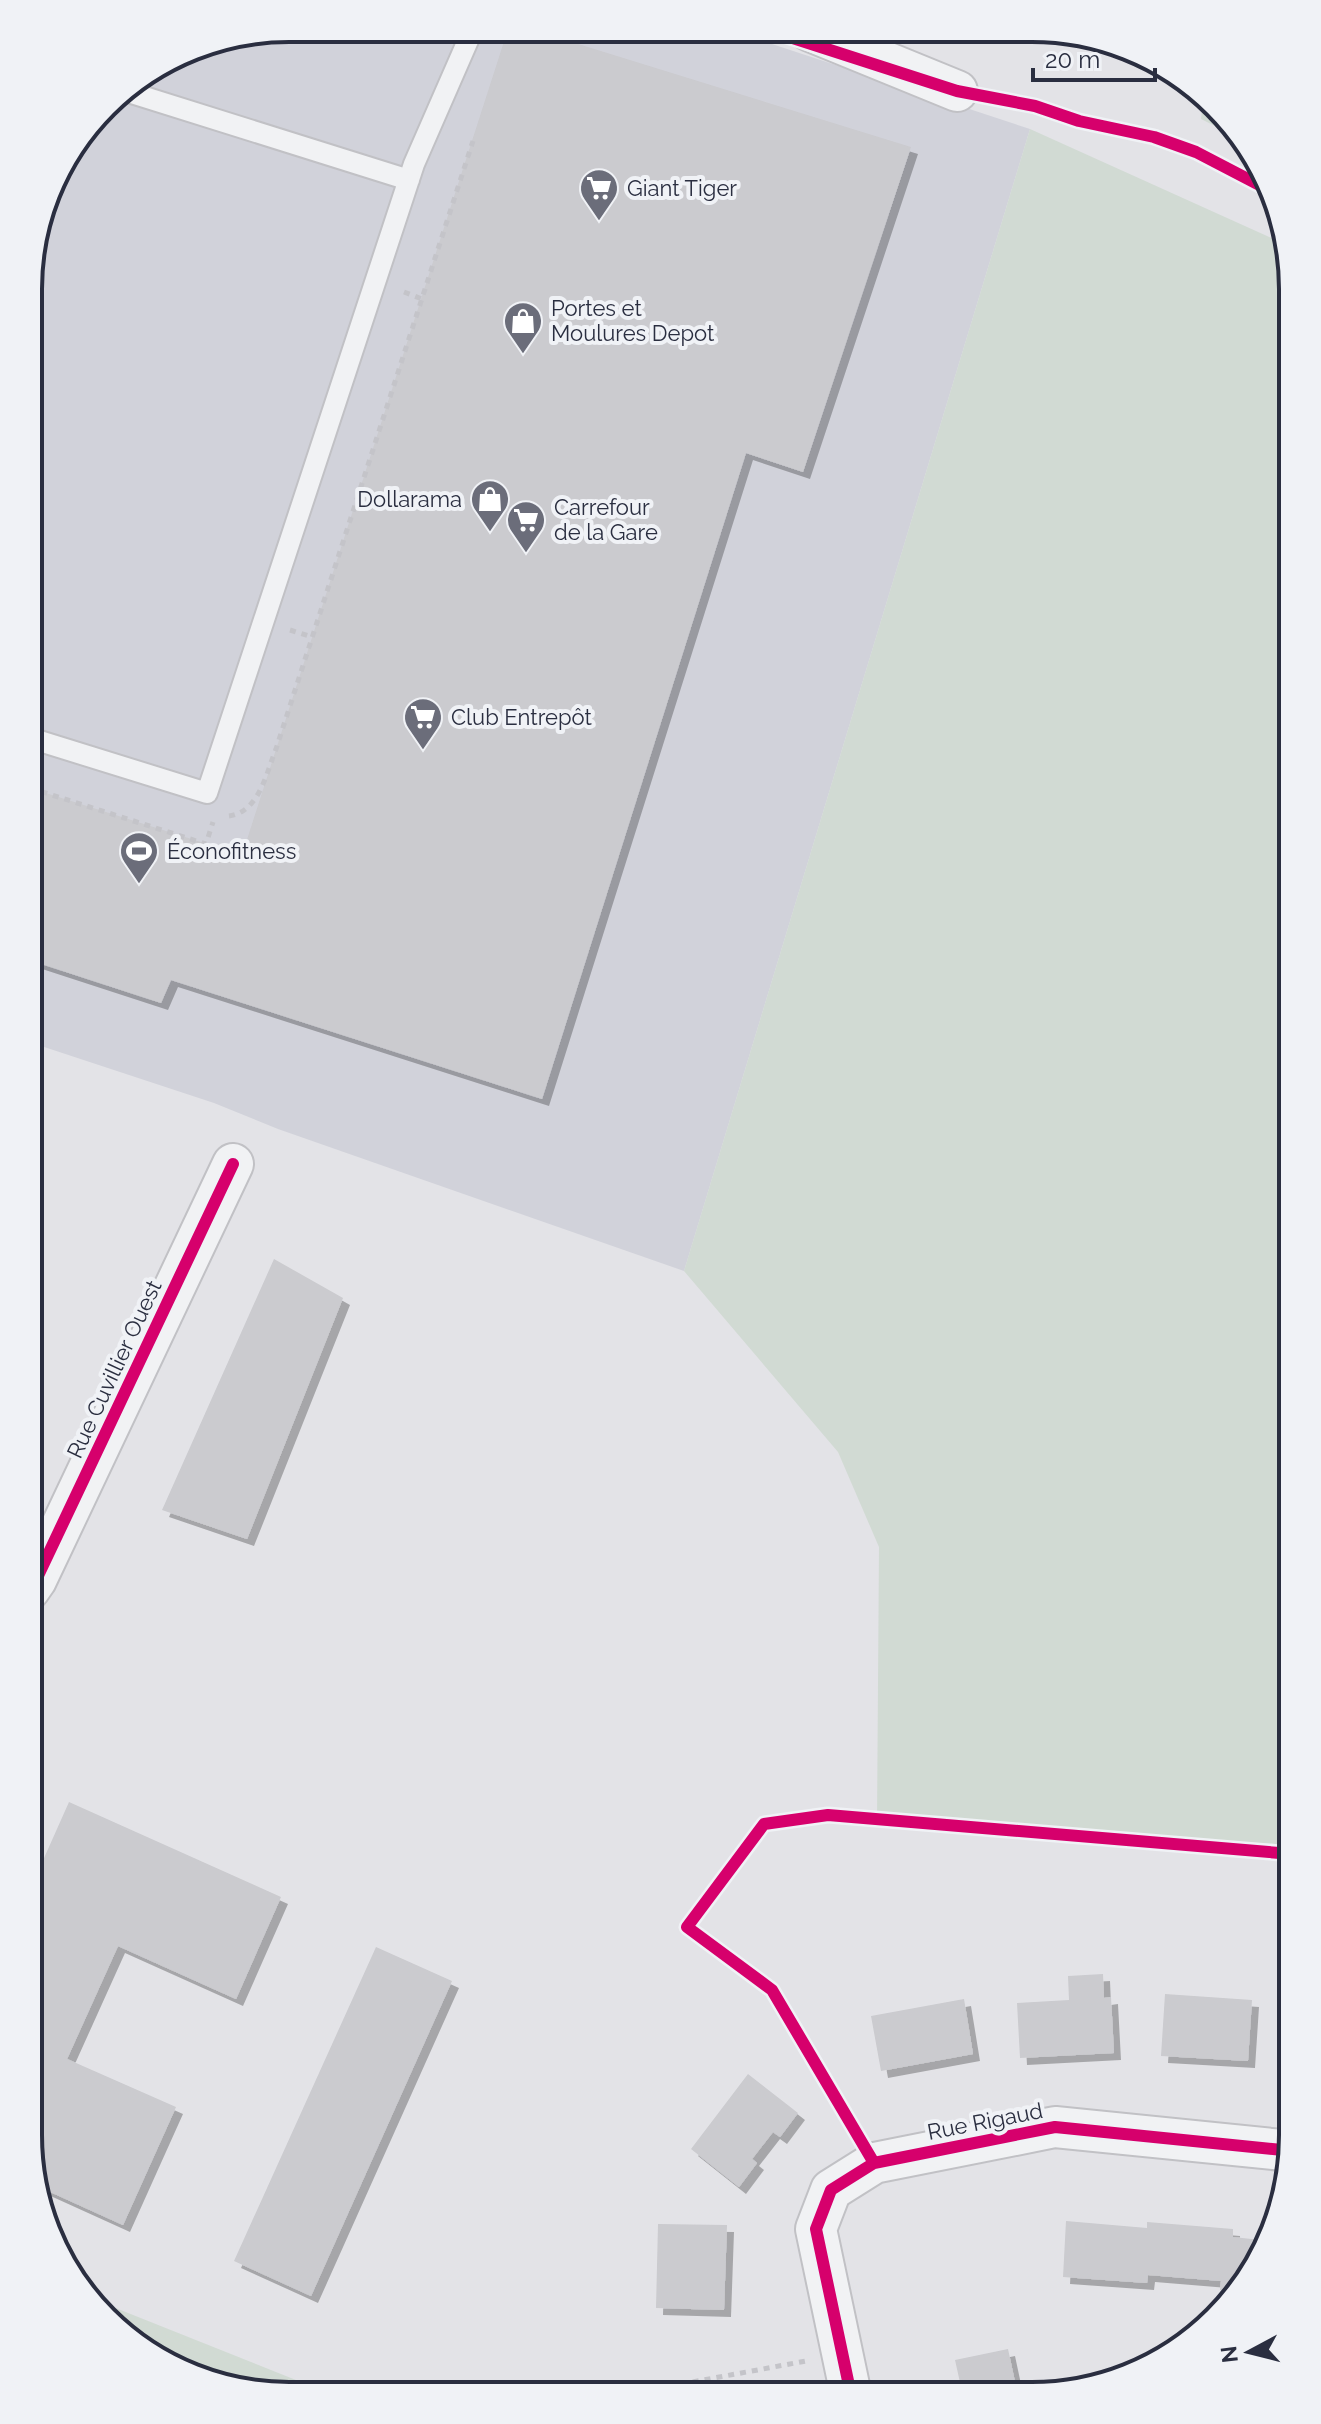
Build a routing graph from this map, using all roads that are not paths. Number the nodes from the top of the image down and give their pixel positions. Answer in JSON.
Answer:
{"nodes":[{"id":1,"x":838,"y":42,"type":"edge"},
{"id":2,"x":467,"y":43,"type":"edge"},
{"id":3,"x":957,"y":91,"type":"dead end"},
{"id":4,"x":137,"y":95,"type":"edge"},
{"id":5,"x":409,"y":180,"type":"junction"},
{"id":6,"x":42,"y":742,"type":"edge"},
{"id":7,"x":233,"y":1164,"type":"dead end"},
{"id":8,"x":42,"y":1567,"type":"edge"},
{"id":9,"x":1278,"y":2150,"type":"edge"},
{"id":10,"x":848,"y":2382,"type":"edge"}],
"edges":[{"from":1,"to":3,"type":"street"},
{"from":2,"to":5,"type":"lane"},
{"from":4,"to":5,"type":"lane"},
{"from":5,"to":6,"type":"lane"},
{"from":7,"to":8,"type":"street","name":"Rue Cuvillier Ouest"},
{"from":9,"to":10,"type":"street","name":"Rue Rigaud"}]}
